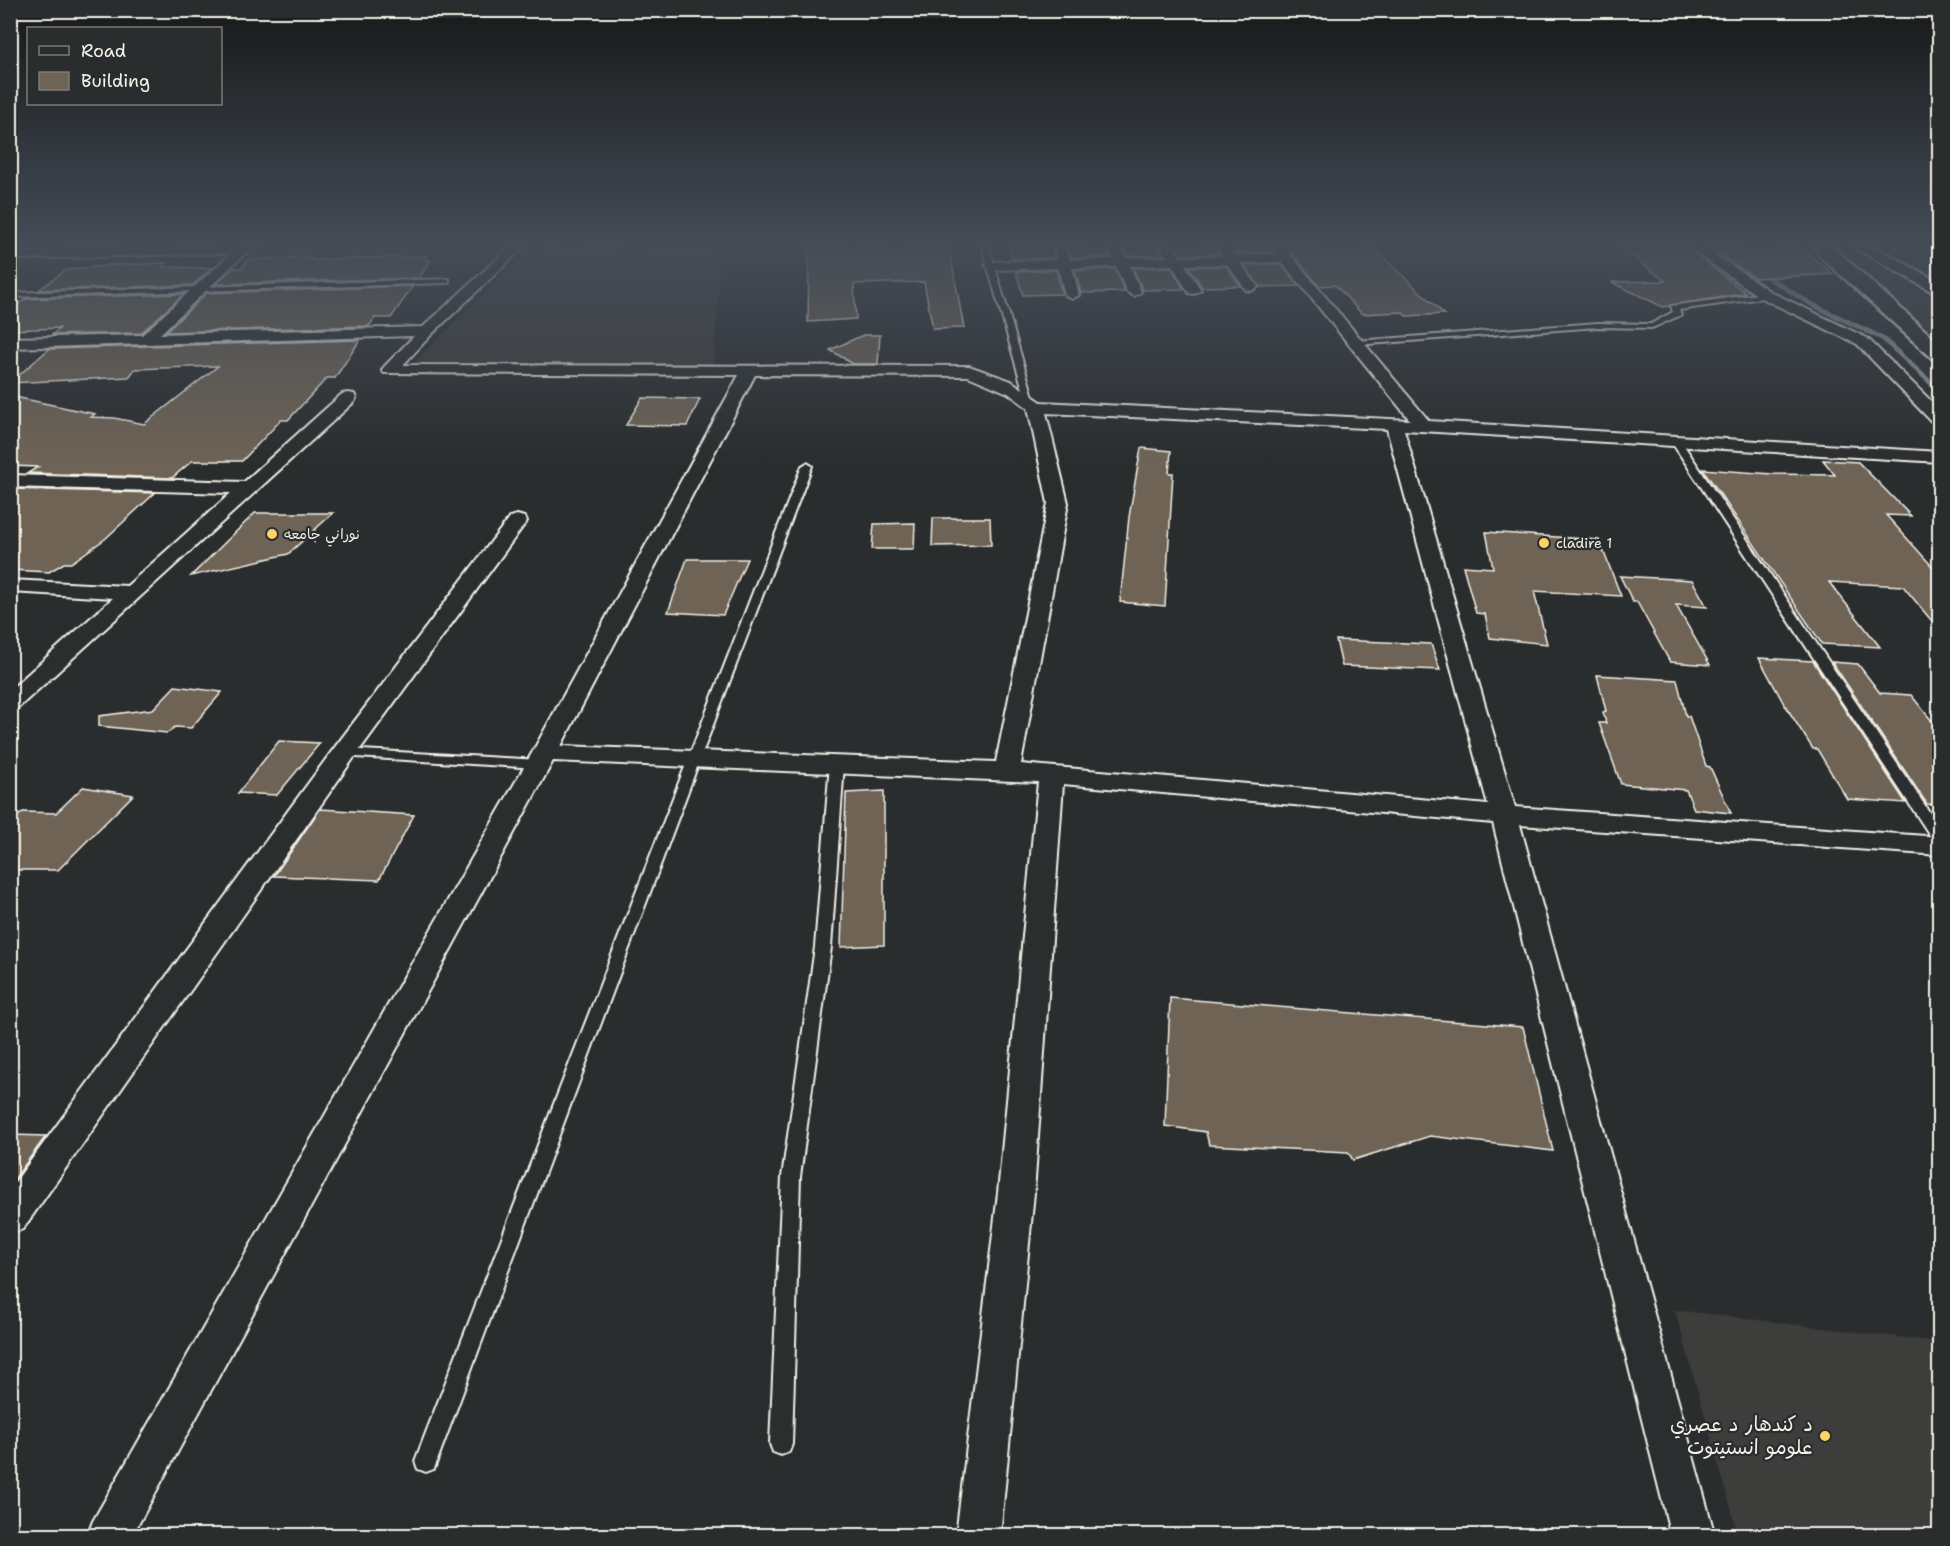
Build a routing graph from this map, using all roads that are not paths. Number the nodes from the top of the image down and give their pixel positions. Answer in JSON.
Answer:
{"nodes":[{"id":1,"x":169,"y":319,"type":"edge"},
{"id":2,"x":440,"y":319,"type":"edge"},
{"id":3,"x":1008,"y":319,"type":"edge"},
{"id":4,"x":1336,"y":319,"type":"edge"},
{"id":5,"x":1666,"y":319,"type":"edge"},
{"id":6,"x":1816,"y":319,"type":"edge"},
{"id":7,"x":1900,"y":319,"type":"edge"},
{"id":8,"x":427,"y":331,"type":"junction"},
{"id":9,"x":146,"y":339,"type":"junction"},
{"id":10,"x":1356,"y":343,"type":"junction"},
{"id":11,"x":10,"y":344,"type":"edge"},
{"id":12,"x":1940,"y":355,"type":"edge"},
{"id":13,"x":750,"y":370,"type":"junction"},
{"id":14,"x":348,"y":398,"type":"dead end"},
{"id":15,"x":1033,"y":404,"type":"junction"},
{"id":16,"x":1940,"y":420,"type":"edge"},
{"id":17,"x":1394,"y":424,"type":"junction"},
{"id":18,"x":1424,"y":426,"type":"junction"},
{"id":19,"x":1676,"y":441,"type":"junction"},
{"id":20,"x":1940,"y":457,"type":"edge"},
{"id":21,"x":807,"y":466,"type":"dead end"},
{"id":22,"x":10,"y":481,"type":"edge"},
{"id":23,"x":248,"y":488,"type":"junction"},
{"id":24,"x":517,"y":521,"type":"dead end"},
{"id":25,"x":10,"y":586,"type":"edge"},
{"id":26,"x":133,"y":593,"type":"junction"},
{"id":27,"x":10,"y":703,"type":"edge"},
{"id":28,"x":344,"y":753,"type":"junction"},
{"id":29,"x":542,"y":758,"type":"junction"},
{"id":30,"x":693,"y":759,"type":"junction"},
{"id":31,"x":837,"y":764,"type":"junction"},
{"id":32,"x":1007,"y":771,"type":"junction"},
{"id":33,"x":1051,"y":775,"type":"junction"},
{"id":34,"x":1504,"y":815,"type":"junction"},
{"id":35,"x":1940,"y":840,"type":"edge"},
{"id":36,"x":1940,"y":846,"type":"edge"},
{"id":37,"x":10,"y":1218,"type":"edge"},
{"id":38,"x":781,"y":1444,"type":"dead end"},
{"id":39,"x":426,"y":1461,"type":"dead end"},
{"id":40,"x":108,"y":1536,"type":"edge"},
{"id":41,"x":978,"y":1536,"type":"edge"},
{"id":42,"x":1694,"y":1536,"type":"edge"}],
"edges":[{"from":1,"to":9,"type":"street"},
{"from":2,"to":8,"type":"street"},
{"from":3,"to":15,"type":"lane"},
{"from":4,"to":10,"type":"street"},
{"from":5,"to":10,"type":"lane"},
{"from":6,"to":16,"type":"street"},
{"from":7,"to":12,"type":"main road"},
{"from":8,"to":9,"type":"street"},
{"from":8,"to":13,"type":"street"},
{"from":9,"to":11,"type":"street"},
{"from":10,"to":18,"type":"street"},
{"from":13,"to":15,"type":"street"},
{"from":13,"to":29,"type":"street"},
{"from":14,"to":23,"type":"street"},
{"from":15,"to":17,"type":"street"},
{"from":15,"to":32,"type":"street"},
{"from":17,"to":18,"type":"street"},
{"from":17,"to":34,"type":"street"},
{"from":18,"to":19,"type":"street"},
{"from":19,"to":20,"type":"street"},
{"from":19,"to":35,"type":"lane"},
{"from":21,"to":30,"type":"lane"},
{"from":22,"to":23,"type":"street"},
{"from":23,"to":26,"type":"street"},
{"from":24,"to":28,"type":"street"},
{"from":25,"to":26,"type":"street"},
{"from":26,"to":27,"type":"street"},
{"from":28,"to":29,"type":"lane"},
{"from":28,"to":37,"type":"street"},
{"from":29,"to":30,"type":"street"},
{"from":29,"to":40,"type":"street"},
{"from":30,"to":31,"type":"street"},
{"from":30,"to":39,"type":"lane"},
{"from":31,"to":32,"type":"street"},
{"from":31,"to":38,"type":"lane"},
{"from":32,"to":33,"type":"street"},
{"from":33,"to":34,"type":"street"},
{"from":33,"to":41,"type":"street"},
{"from":34,"to":36,"type":"street"},
{"from":34,"to":42,"type":"street"}]}
